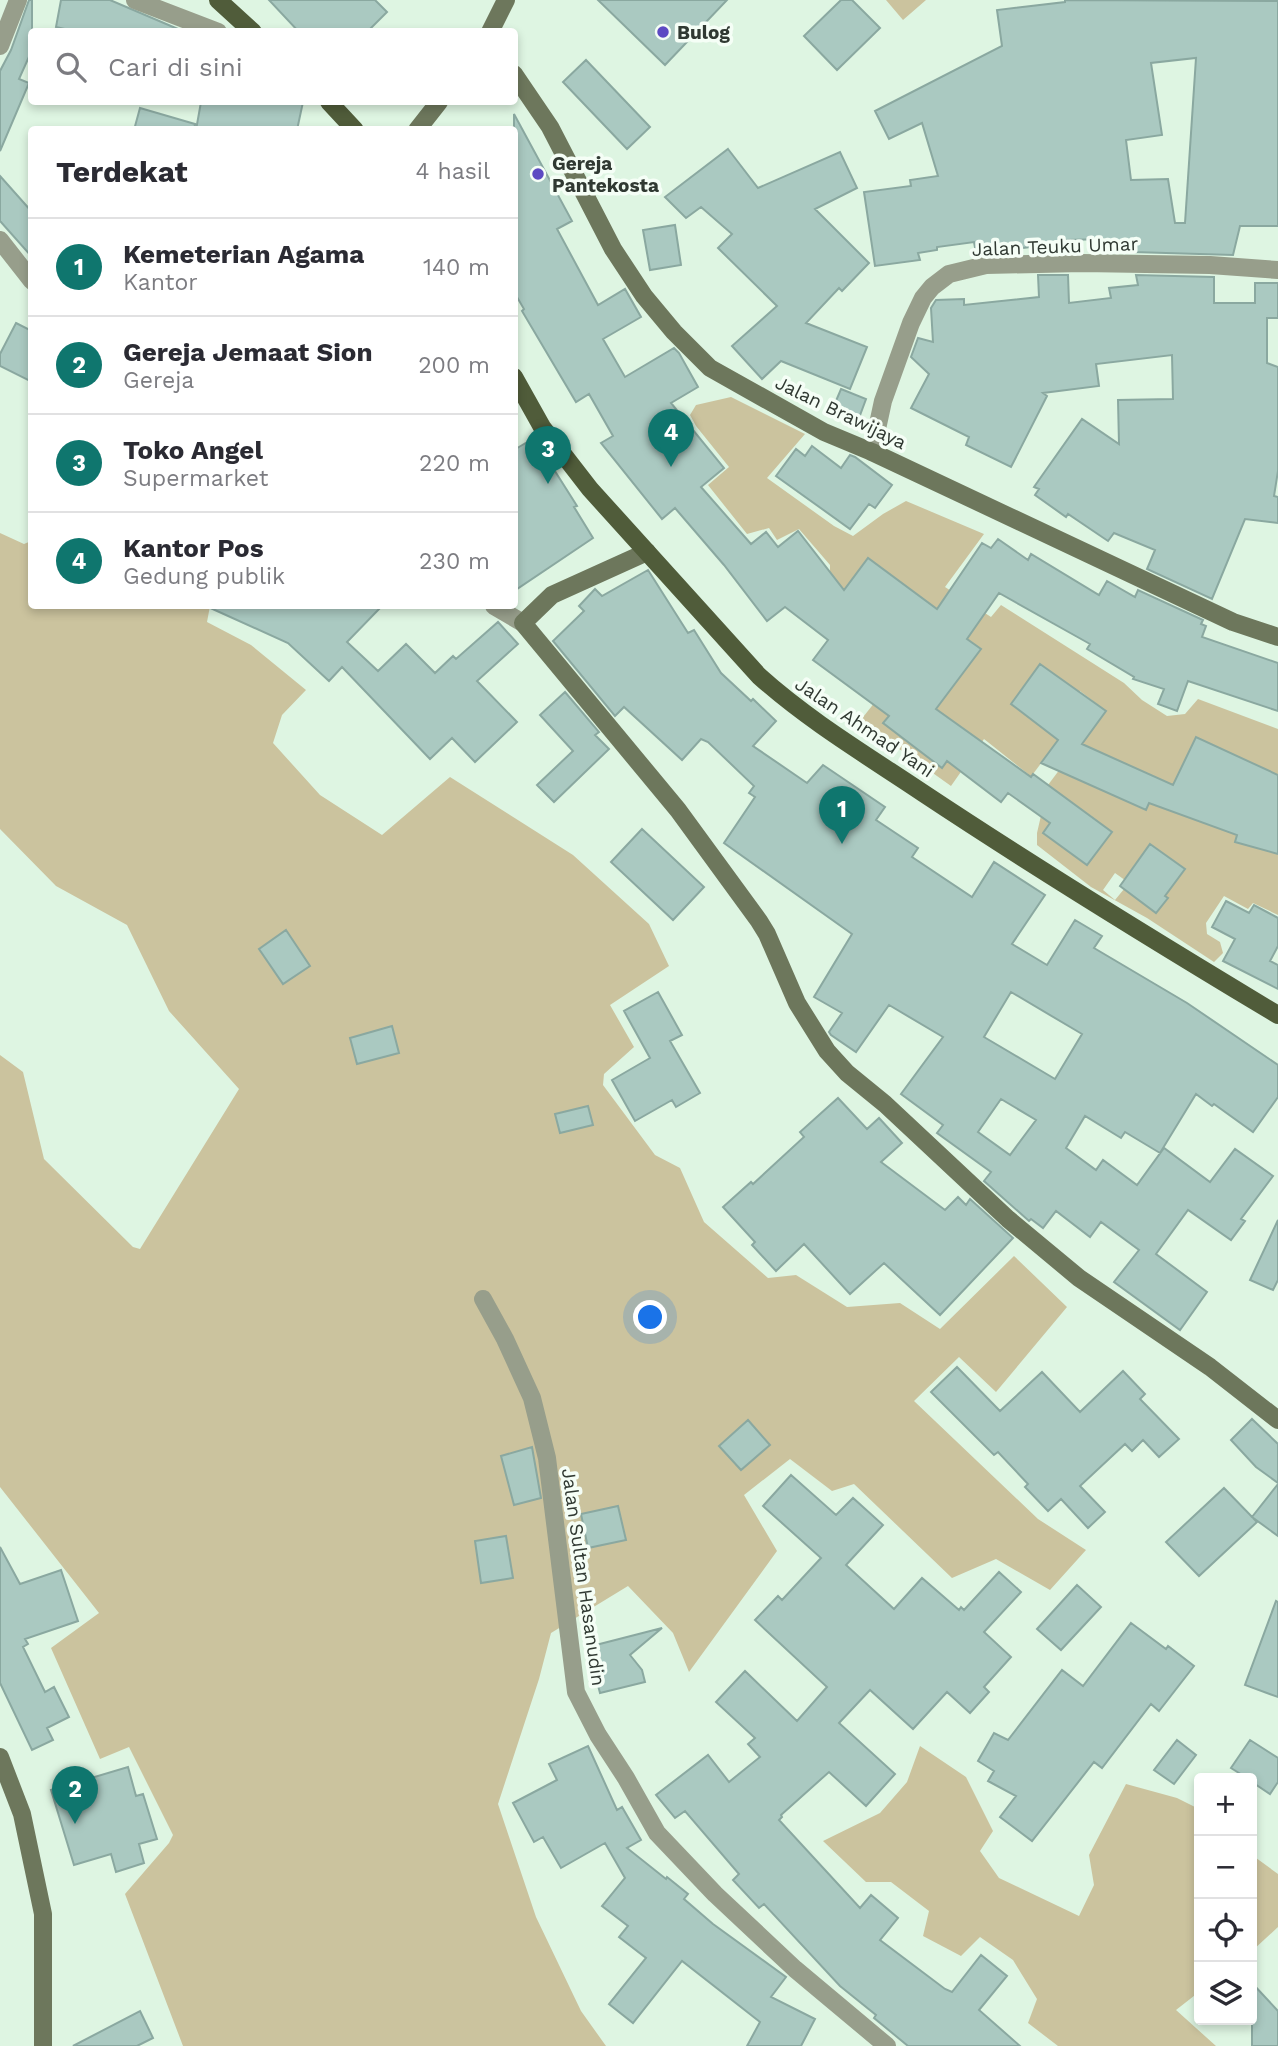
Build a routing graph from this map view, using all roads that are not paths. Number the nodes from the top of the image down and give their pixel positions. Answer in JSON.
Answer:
{"nodes":[{"id":1,"x":18,"y":0,"type":"edge"},
{"id":2,"x":135,"y":0,"type":"edge"},
{"id":3,"x":218,"y":0,"type":"edge"},
{"id":4,"x":506,"y":0,"type":"edge"},
{"id":5,"x":208,"y":28,"type":"edge"},
{"id":6,"x":249,"y":28,"type":"edge"},
{"id":7,"x":492,"y":28,"type":"edge"},
{"id":8,"x":0,"y":46,"type":"edge"},
{"id":9,"x":518,"y":80,"type":"edge"},
{"id":10,"x":332,"y":105,"type":"edge"},
{"id":11,"x":437,"y":105,"type":"edge"},
{"id":12,"x":351,"y":126,"type":"edge"},
{"id":13,"x":420,"y":126,"type":"edge"},
{"id":14,"x":0,"y":240,"type":"edge"},
{"id":15,"x":1278,"y":270,"type":"edge"},
{"id":16,"x":28,"y":276,"type":"edge"},
{"id":17,"x":518,"y":384,"type":"edge"},
{"id":18,"x":872,"y":452,"type":"junction"},
{"id":19,"x":647,"y":552,"type":"junction"},
{"id":20,"x":499,"y":609,"type":"edge"},
{"id":21,"x":523,"y":623,"type":"junction"},
{"id":22,"x":1278,"y":637,"type":"edge"},
{"id":23,"x":1278,"y":1014,"type":"edge"},
{"id":24,"x":482,"y":1299,"type":"dead end"},
{"id":25,"x":1278,"y":1420,"type":"edge"},
{"id":26,"x":0,"y":1757,"type":"edge"},
{"id":27,"x":43,"y":2046,"type":"edge"},
{"id":28,"x":887,"y":2046,"type":"edge"}],
"edges":[{"from":1,"to":8,"type":"street"},
{"from":2,"to":5,"type":"street"},
{"from":3,"to":6,"type":"main road"},
{"from":4,"to":7,"type":"main road"},
{"from":9,"to":18,"type":"main road","name":"Jalan Brawijaya"},
{"from":10,"to":12,"type":"main road"},
{"from":11,"to":13,"type":"main road"},
{"from":14,"to":16,"type":"street"},
{"from":15,"to":18,"type":"street","name":"Jalan Teuku Umar"},
{"from":17,"to":19,"type":"main road","name":"Jalan Ahmad Yani"},
{"from":18,"to":22,"type":"main road","name":"Jalan Brawijaya"},
{"from":19,"to":21,"type":"main road"},
{"from":19,"to":23,"type":"main road","name":"Jalan Ahmad Yani"},
{"from":20,"to":21,"type":"street"},
{"from":21,"to":25,"type":"main road"},
{"from":24,"to":28,"type":"street","name":"Jalan Sultan Hasanudin"},
{"from":26,"to":27,"type":"main road"}]}
